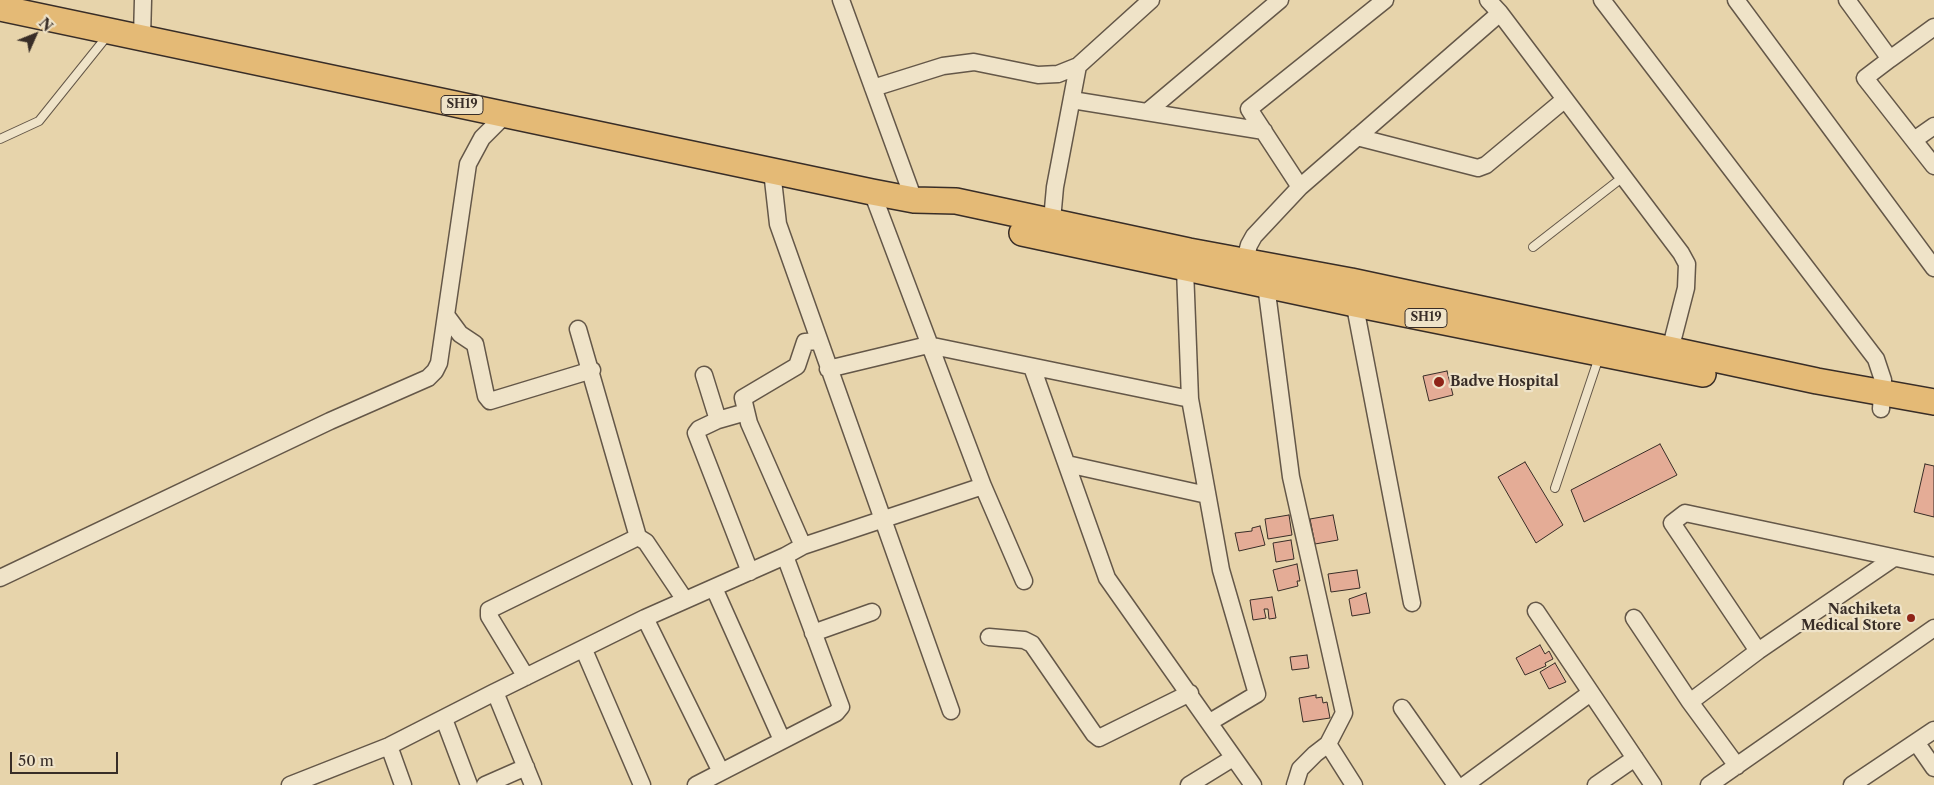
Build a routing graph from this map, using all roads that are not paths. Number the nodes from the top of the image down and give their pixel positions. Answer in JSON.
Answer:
{"nodes":[{"id":1,"x":143,"y":0,"type":"edge"},
{"id":2,"x":841,"y":0,"type":"edge"},
{"id":3,"x":1151,"y":0,"type":"edge"},
{"id":4,"x":1280,"y":0,"type":"edge"},
{"id":5,"x":1385,"y":0,"type":"edge"},
{"id":6,"x":1488,"y":0,"type":"edge"},
{"id":7,"x":1602,"y":0,"type":"edge"},
{"id":8,"x":1736,"y":0,"type":"edge"},
{"id":9,"x":1850,"y":1,"type":"edge"},
{"id":10,"x":0,"y":8,"type":"edge"},
{"id":11,"x":1500,"y":13,"type":"junction"},
{"id":12,"x":1934,"y":27,"type":"edge"},
{"id":13,"x":111,"y":31,"type":"junction"},
{"id":14,"x":142,"y":37,"type":"junction"},
{"id":15,"x":1890,"y":59,"type":"junction"},
{"id":16,"x":1078,"y":66,"type":"junction"},
{"id":17,"x":873,"y":88,"type":"junction"},
{"id":18,"x":1072,"y":100,"type":"junction"},
{"id":19,"x":1564,"y":100,"type":"junction"},
{"id":20,"x":1147,"y":112,"type":"junction"},
{"id":21,"x":506,"y":114,"type":"junction"},
{"id":22,"x":1934,"y":126,"type":"edge"},
{"id":23,"x":1264,"y":131,"type":"junction"},
{"id":24,"x":1357,"y":137,"type":"junction"},
{"id":25,"x":0,"y":138,"type":"edge"},
{"id":26,"x":1914,"y":140,"type":"junction"},
{"id":27,"x":1934,"y":166,"type":"edge"},
{"id":28,"x":772,"y":171,"type":"junction"},
{"id":29,"x":1623,"y":177,"type":"junction"},
{"id":30,"x":1300,"y":186,"type":"junction"},
{"id":31,"x":872,"y":192,"type":"junction"},
{"id":32,"x":919,"y":200,"type":"junction"},
{"id":33,"x":1051,"y":232,"type":"junction"},
{"id":34,"x":1533,"y":247,"type":"dead end"},
{"id":35,"x":1934,"y":268,"type":"edge"},
{"id":36,"x":1185,"y":269,"type":"junction"},
{"id":37,"x":1242,"y":271,"type":"junction"},
{"id":38,"x":1266,"y":285,"type":"junction"},
{"id":39,"x":1353,"y":292,"type":"junction"},
{"id":40,"x":446,"y":315,"type":"junction"},
{"id":41,"x":578,"y":329,"type":"dead end"},
{"id":42,"x":818,"y":340,"type":"junction"},
{"id":43,"x":928,"y":345,"type":"junction"},
{"id":44,"x":1600,"y":353,"type":"junction"},
{"id":45,"x":1668,"y":358,"type":"junction"},
{"id":46,"x":1032,"y":366,"type":"junction"},
{"id":47,"x":828,"y":369,"type":"junction"},
{"id":48,"x":592,"y":370,"type":"junction"},
{"id":49,"x":704,"y":375,"type":"dead end"},
{"id":50,"x":1190,"y":399,"type":"junction"},
{"id":51,"x":1882,"y":401,"type":"junction"},
{"id":52,"x":1934,"y":402,"type":"edge"},
{"id":53,"x":746,"y":412,"type":"junction"},
{"id":54,"x":1934,"y":418,"type":"edge"},
{"id":55,"x":718,"y":420,"type":"junction"},
{"id":56,"x":1067,"y":464,"type":"junction"},
{"id":57,"x":983,"y":486,"type":"junction"},
{"id":58,"x":1555,"y":488,"type":"dead end"},
{"id":59,"x":1207,"y":495,"type":"junction"},
{"id":60,"x":883,"y":518,"type":"junction"},
{"id":61,"x":638,"y":538,"type":"junction"},
{"id":62,"x":803,"y":546,"type":"junction"},
{"id":63,"x":784,"y":556,"type":"junction"},
{"id":64,"x":1894,"y":558,"type":"junction"},
{"id":65,"x":1934,"y":566,"type":"edge"},
{"id":66,"x":750,"y":572,"type":"junction"},
{"id":67,"x":0,"y":578,"type":"edge"},
{"id":68,"x":1024,"y":581,"type":"dead end"},
{"id":69,"x":714,"y":588,"type":"junction"},
{"id":70,"x":685,"y":600,"type":"junction"},
{"id":71,"x":1412,"y":603,"type":"dead end"},
{"id":72,"x":1536,"y":611,"type":"dead end"},
{"id":73,"x":872,"y":612,"type":"dead end"},
{"id":74,"x":645,"y":618,"type":"junction"},
{"id":75,"x":1634,"y":618,"type":"dead end"},
{"id":76,"x":1934,"y":628,"type":"edge"},
{"id":77,"x":814,"y":634,"type":"junction"},
{"id":78,"x":989,"y":637,"type":"dead end"},
{"id":79,"x":584,"y":650,"type":"junction"},
{"id":80,"x":1758,"y":651,"type":"junction"},
{"id":81,"x":526,"y":677,"type":"junction"},
{"id":82,"x":495,"y":692,"type":"junction"},
{"id":83,"x":1190,"y":693,"type":"junction"},
{"id":84,"x":1589,"y":694,"type":"junction"},
{"id":85,"x":1690,"y":702,"type":"junction"},
{"id":86,"x":1402,"y":708,"type":"dead end"},
{"id":87,"x":951,"y":712,"type":"dead end"},
{"id":88,"x":444,"y":719,"type":"junction"},
{"id":89,"x":1210,"y":722,"type":"junction"},
{"id":90,"x":1934,"y":730,"type":"edge"},
{"id":91,"x":782,"y":740,"type":"junction"},
{"id":92,"x":1916,"y":742,"type":"junction"},
{"id":93,"x":1328,"y":744,"type":"junction"},
{"id":94,"x":389,"y":746,"type":"junction"},
{"id":95,"x":1233,"y":758,"type":"junction"},
{"id":96,"x":1635,"y":758,"type":"junction"},
{"id":97,"x":1737,"y":766,"type":"junction"},
{"id":98,"x":526,"y":767,"type":"junction"},
{"id":99,"x":1934,"y":768,"type":"edge"},
{"id":100,"x":721,"y":772,"type":"junction"},
{"id":101,"x":290,"y":785,"type":"edge"},
{"id":102,"x":403,"y":785,"type":"edge"},
{"id":103,"x":469,"y":785,"type":"edge"},
{"id":104,"x":485,"y":785,"type":"edge"},
{"id":105,"x":533,"y":785,"type":"edge"},
{"id":106,"x":642,"y":785,"type":"edge"},
{"id":107,"x":696,"y":785,"type":"edge"},
{"id":108,"x":1189,"y":785,"type":"edge"},
{"id":109,"x":1253,"y":785,"type":"edge"},
{"id":110,"x":1295,"y":785,"type":"edge"},
{"id":111,"x":1354,"y":785,"type":"edge"},
{"id":112,"x":1456,"y":785,"type":"edge"},
{"id":113,"x":1465,"y":785,"type":"edge"},
{"id":114,"x":1596,"y":785,"type":"edge"},
{"id":115,"x":1653,"y":785,"type":"edge"},
{"id":116,"x":1709,"y":785,"type":"edge"},
{"id":117,"x":1852,"y":785,"type":"edge"}],
"edges":[{"from":1,"to":14,"type":"street"},
{"from":2,"to":17,"type":"street"},
{"from":3,"to":16,"type":"street"},
{"from":4,"to":20,"type":"street"},
{"from":5,"to":23,"type":"street"},
{"from":6,"to":11,"type":"street"},
{"from":7,"to":51,"type":"street"},
{"from":8,"to":35,"type":"street"},
{"from":9,"to":15,"type":"street"},
{"from":10,"to":13,"type":"main road","number":"SH19"},
{"from":11,"to":19,"type":"street"},
{"from":11,"to":24,"type":"street"},
{"from":12,"to":15,"type":"street"},
{"from":13,"to":14,"type":"main road","number":"SH19"},
{"from":13,"to":25,"type":"lane"},
{"from":14,"to":21,"type":"main road","number":"SH19"},
{"from":15,"to":26,"type":"street"},
{"from":16,"to":17,"type":"street"},
{"from":16,"to":18,"type":"street"},
{"from":17,"to":32,"type":"street"},
{"from":18,"to":20,"type":"street"},
{"from":18,"to":33,"type":"street"},
{"from":19,"to":24,"type":"street"},
{"from":19,"to":29,"type":"street"},
{"from":20,"to":23,"type":"street"},
{"from":21,"to":28,"type":"main road","number":"SH19"},
{"from":21,"to":40,"type":"street"},
{"from":22,"to":26,"type":"street"},
{"from":23,"to":30,"type":"street"},
{"from":24,"to":30,"type":"street"},
{"from":26,"to":27,"type":"street"},
{"from":28,"to":31,"type":"main road","number":"SH19"},
{"from":28,"to":42,"type":"street"},
{"from":29,"to":34,"type":"lane"},
{"from":29,"to":45,"type":"street"},
{"from":30,"to":37,"type":"street"},
{"from":31,"to":32,"type":"main road","number":"SH19"},
{"from":31,"to":43,"type":"street"},
{"from":32,"to":33,"type":"main road","number":"SH19"},
{"from":33,"to":36,"type":"main road","number":"SH19"},
{"from":33,"to":37,"type":"main road","number":"SH19"},
{"from":36,"to":37,"type":"main road","number":"SH19"},
{"from":36,"to":50,"type":"street"},
{"from":37,"to":38,"type":"main road","number":"SH19"},
{"from":37,"to":39,"type":"main road","number":"SH19"},
{"from":38,"to":39,"type":"main road","number":"SH19"},
{"from":38,"to":93,"type":"street"},
{"from":39,"to":44,"type":"main road","number":"SH19"},
{"from":39,"to":45,"type":"main road","number":"SH19"},
{"from":39,"to":71,"type":"street"},
{"from":40,"to":48,"type":"street"},
{"from":40,"to":67,"type":"street"},
{"from":41,"to":48,"type":"street"},
{"from":42,"to":47,"type":"street"},
{"from":42,"to":53,"type":"street"},
{"from":43,"to":46,"type":"street"},
{"from":43,"to":47,"type":"street"},
{"from":43,"to":57,"type":"street"},
{"from":44,"to":45,"type":"main road","number":"SH19"},
{"from":44,"to":58,"type":"lane"},
{"from":45,"to":51,"type":"main road","number":"SH19"},
{"from":46,"to":50,"type":"street"},
{"from":46,"to":56,"type":"street"},
{"from":47,"to":60,"type":"street"},
{"from":48,"to":61,"type":"street"},
{"from":49,"to":55,"type":"street"},
{"from":50,"to":59,"type":"street"},
{"from":51,"to":52,"type":"main road","number":"SH19"},
{"from":51,"to":54,"type":"main road","number":"SH19"},
{"from":53,"to":55,"type":"street"},
{"from":53,"to":62,"type":"street"},
{"from":55,"to":66,"type":"street"},
{"from":56,"to":59,"type":"street"},
{"from":56,"to":83,"type":"street"},
{"from":57,"to":60,"type":"street"},
{"from":57,"to":68,"type":"street"},
{"from":59,"to":89,"type":"street"},
{"from":60,"to":62,"type":"street"},
{"from":60,"to":87,"type":"street"},
{"from":61,"to":70,"type":"street"},
{"from":61,"to":81,"type":"street"},
{"from":62,"to":63,"type":"street"},
{"from":63,"to":66,"type":"street"},
{"from":63,"to":77,"type":"street"},
{"from":64,"to":65,"type":"street"},
{"from":64,"to":80,"type":"street"},
{"from":64,"to":80,"type":"street"},
{"from":66,"to":69,"type":"street"},
{"from":69,"to":70,"type":"street"},
{"from":69,"to":91,"type":"street"},
{"from":70,"to":74,"type":"street"},
{"from":72,"to":84,"type":"street"},
{"from":73,"to":77,"type":"street"},
{"from":74,"to":79,"type":"street"},
{"from":74,"to":100,"type":"street"},
{"from":75,"to":85,"type":"street"},
{"from":76,"to":97,"type":"street"},
{"from":77,"to":91,"type":"street"},
{"from":78,"to":83,"type":"street"},
{"from":79,"to":81,"type":"street"},
{"from":79,"to":106,"type":"street"},
{"from":80,"to":85,"type":"street"},
{"from":81,"to":82,"type":"street"},
{"from":82,"to":88,"type":"street"},
{"from":82,"to":98,"type":"street"},
{"from":83,"to":89,"type":"street"},
{"from":84,"to":96,"type":"street"},
{"from":84,"to":113,"type":"street"},
{"from":85,"to":97,"type":"street"},
{"from":86,"to":112,"type":"street"},
{"from":88,"to":94,"type":"street"},
{"from":88,"to":103,"type":"street"},
{"from":89,"to":95,"type":"street"},
{"from":90,"to":92,"type":"street"},
{"from":91,"to":100,"type":"street"},
{"from":92,"to":99,"type":"street"},
{"from":92,"to":117,"type":"street"},
{"from":93,"to":110,"type":"street"},
{"from":93,"to":111,"type":"street"},
{"from":94,"to":101,"type":"street"},
{"from":94,"to":102,"type":"street"},
{"from":95,"to":108,"type":"street"},
{"from":95,"to":109,"type":"street"},
{"from":96,"to":114,"type":"street"},
{"from":96,"to":115,"type":"street"},
{"from":97,"to":116,"type":"street"},
{"from":98,"to":104,"type":"street"},
{"from":98,"to":105,"type":"street"},
{"from":100,"to":107,"type":"street"}]}
